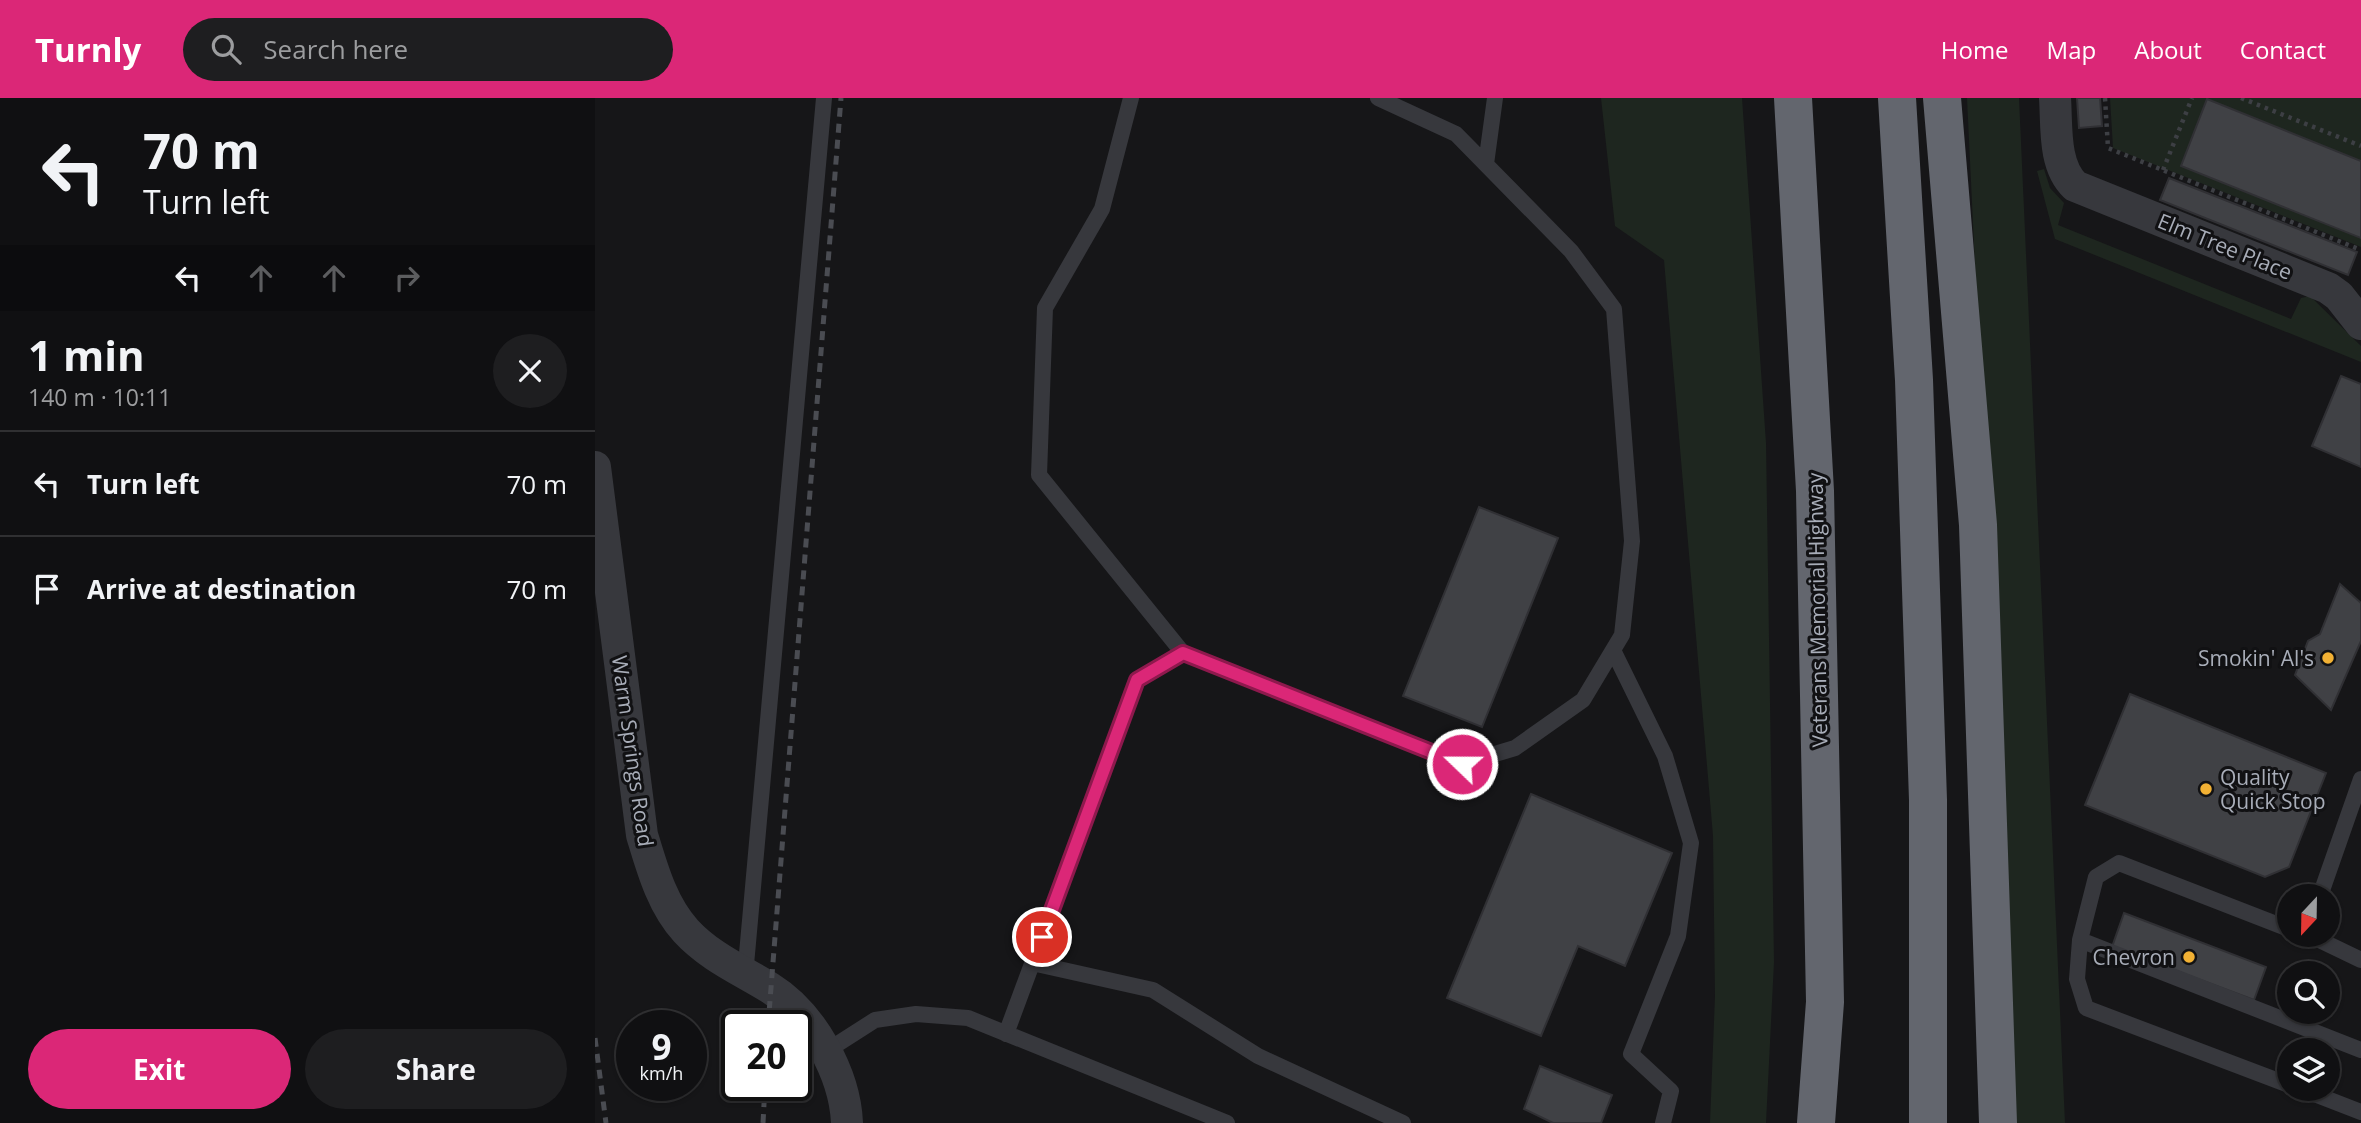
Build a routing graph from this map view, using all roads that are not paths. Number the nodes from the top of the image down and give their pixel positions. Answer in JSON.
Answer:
{"nodes":[{"id":1,"x":824,"y":98,"type":"edge"},
{"id":2,"x":1131,"y":98,"type":"edge"},
{"id":3,"x":1378,"y":98,"type":"edge"},
{"id":4,"x":1495,"y":98,"type":"edge"},
{"id":5,"x":1793,"y":98,"type":"edge"},
{"id":6,"x":1897,"y":98,"type":"edge"},
{"id":7,"x":1942,"y":98,"type":"edge"},
{"id":8,"x":2055,"y":98,"type":"edge"},
{"id":9,"x":1486,"y":164,"type":"junction"},
{"id":10,"x":2361,"y":324,"type":"edge"},
{"id":11,"x":595,"y":467,"type":"edge"},
{"id":12,"x":1613,"y":650,"type":"junction"},
{"id":13,"x":1183,"y":653,"type":"junction"},
{"id":14,"x":2361,"y":779,"type":"edge"},
{"id":15,"x":2356,"y":808,"type":"edge"},
{"id":16,"x":2326,"y":884,"type":"edge"},
{"id":17,"x":2277,"y":924,"type":"edge"},
{"id":18,"x":2080,"y":940,"type":"junction"},
{"id":19,"x":2332,"y":947,"type":"edge"},
{"id":20,"x":2361,"y":960,"type":"edge"},
{"id":21,"x":1032,"y":963,"type":"junction"},
{"id":22,"x":745,"y":976,"type":"junction"},
{"id":23,"x":1006,"y":1034,"type":"junction"},
{"id":24,"x":2361,"y":1050,"type":"edge"},
{"id":25,"x":825,"y":1052,"type":"junction"},
{"id":26,"x":2277,"y":1080,"type":"edge"},
{"id":27,"x":2333,"y":1101,"type":"edge"},
{"id":28,"x":2361,"y":1112,"type":"edge"},
{"id":29,"x":847,"y":1123,"type":"edge"},
{"id":30,"x":1227,"y":1123,"type":"edge"},
{"id":31,"x":1403,"y":1123,"type":"edge"},
{"id":32,"x":1663,"y":1123,"type":"edge"},
{"id":33,"x":1816,"y":1123,"type":"edge"},
{"id":34,"x":1928,"y":1123,"type":"edge"},
{"id":35,"x":1998,"y":1123,"type":"edge"}],
"edges":[{"from":1,"to":22,"type":"lane"},
{"from":2,"to":13,"type":"lane"},
{"from":3,"to":9,"type":"lane"},
{"from":4,"to":9,"type":"lane"},
{"from":5,"to":33,"type":"highway","name":"Veterans Memorial Highway"},
{"from":6,"to":34,"type":"highway"},
{"from":7,"to":35,"type":"highway"},
{"from":8,"to":10,"type":"street","name":"Elm Tree Place"},
{"from":9,"to":12,"type":"lane"},
{"from":11,"to":22,"type":"street","name":"Warm Springs Road"},
{"from":12,"to":13,"type":"lane"},
{"from":12,"to":32,"type":"lane"},
{"from":13,"to":21,"type":"lane"},
{"from":14,"to":15,"type":"lane"},
{"from":15,"to":16,"type":"lane"},
{"from":17,"to":18,"type":"lane"},
{"from":18,"to":24,"type":"lane"},
{"from":18,"to":26,"type":"lane"},
{"from":19,"to":20,"type":"lane"},
{"from":21,"to":23,"type":"lane"},
{"from":21,"to":31,"type":"lane"},
{"from":22,"to":25,"type":"street","name":"Warm Springs Road"},
{"from":23,"to":25,"type":"lane"},
{"from":23,"to":30,"type":"lane"},
{"from":25,"to":29,"type":"street","name":"Warm Springs Road"},
{"from":27,"to":28,"type":"lane"}]}
